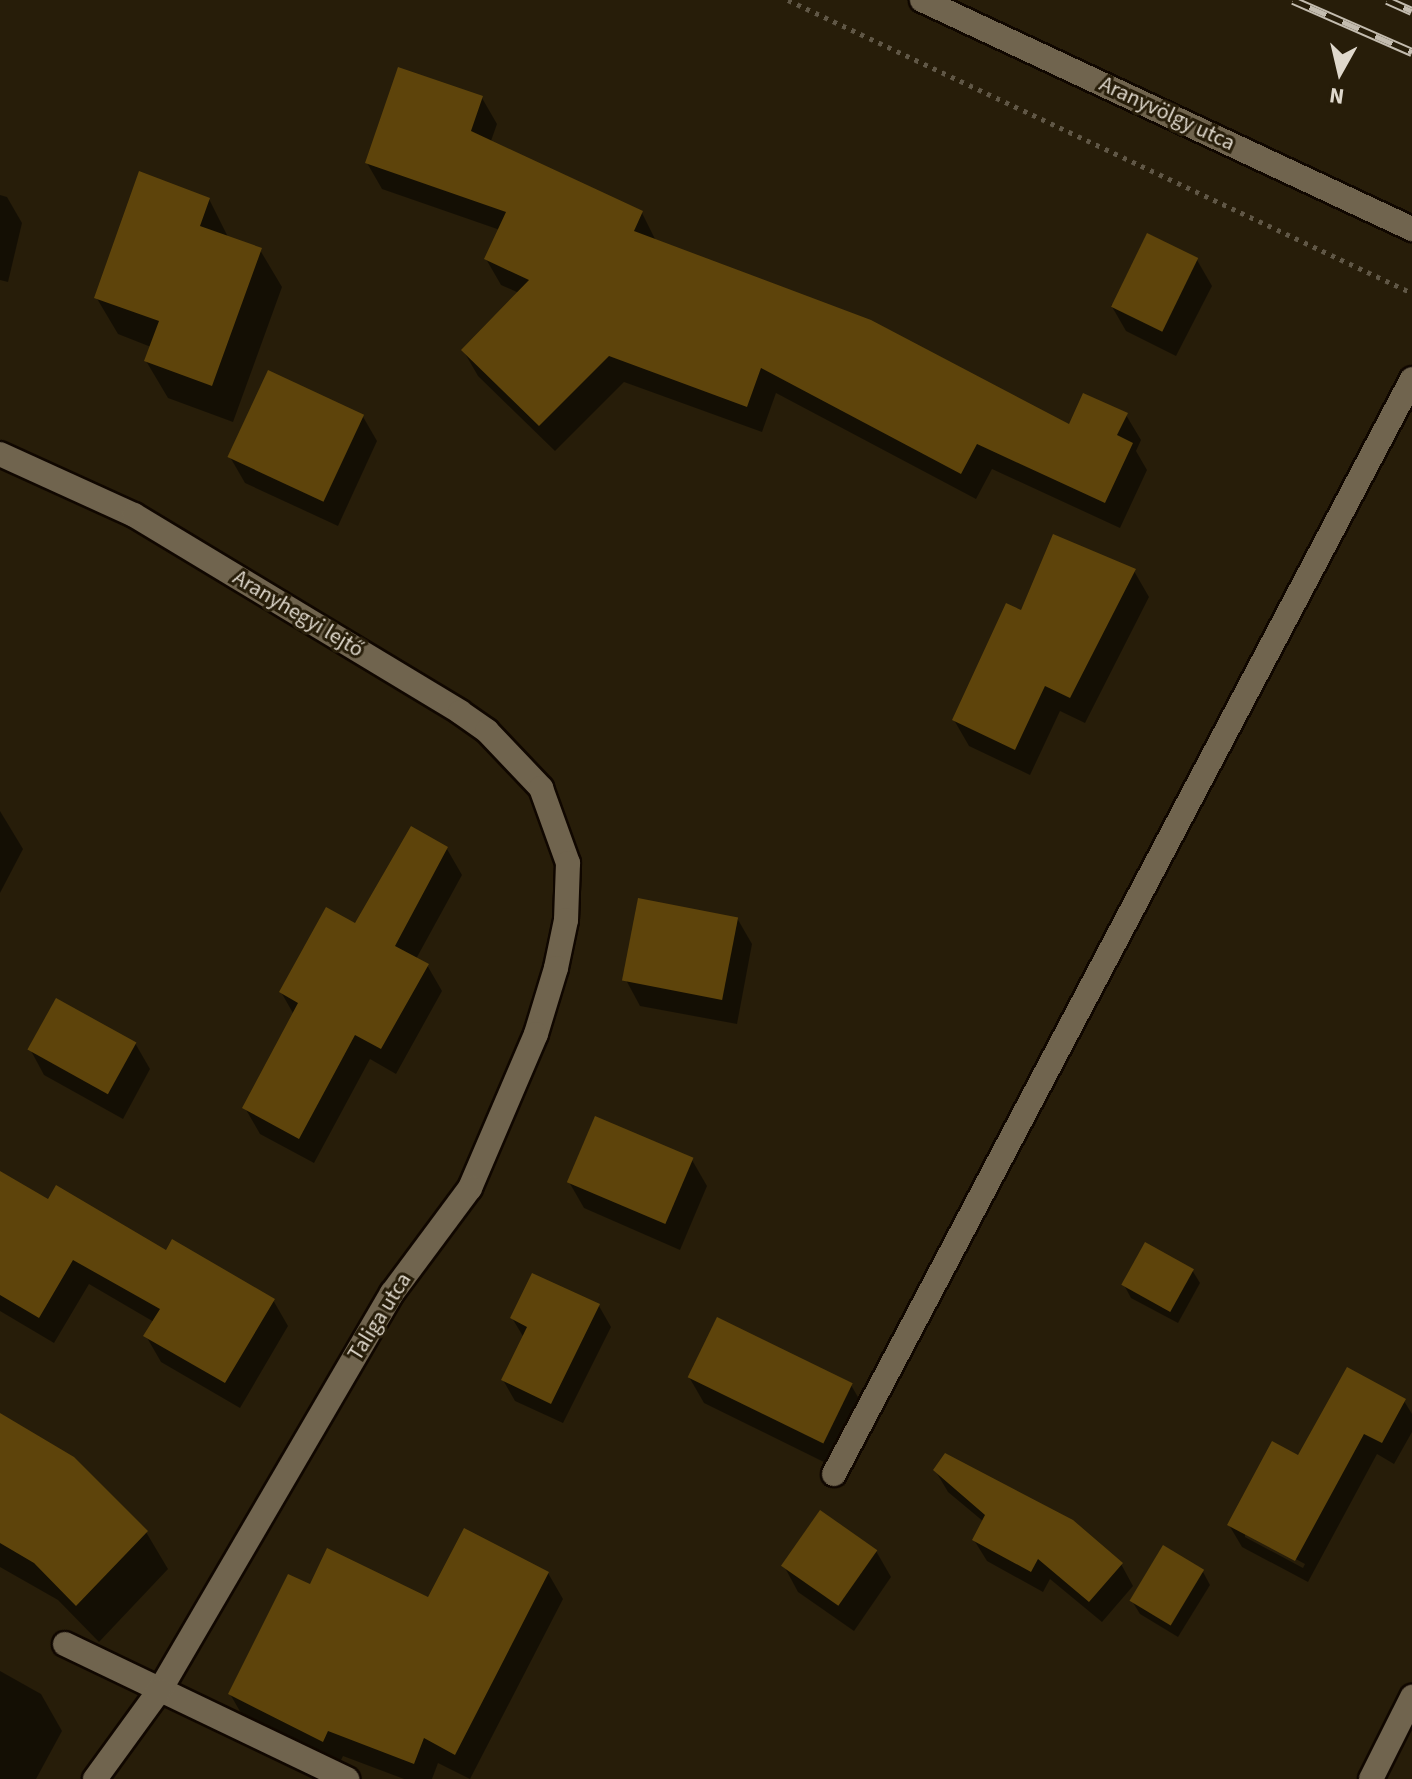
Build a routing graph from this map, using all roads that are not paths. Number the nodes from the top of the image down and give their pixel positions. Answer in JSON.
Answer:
{"nodes":[{"id":1,"x":922,"y":0,"type":"edge"},
{"id":2,"x":1412,"y":229,"type":"edge"},
{"id":3,"x":1412,"y":379,"type":"edge"},
{"id":4,"x":0,"y":454,"type":"edge"},
{"id":5,"x":557,"y":822,"type":"joint"},
{"id":6,"x":834,"y":1474,"type":"dead end"},
{"id":7,"x":65,"y":1644,"type":"dead end"},
{"id":8,"x":159,"y":1691,"type":"junction"},
{"id":9,"x":1412,"y":1697,"type":"edge"},
{"id":10,"x":95,"y":1779,"type":"edge"},
{"id":11,"x":347,"y":1779,"type":"edge"},
{"id":12,"x":1371,"y":1779,"type":"edge"}],
"edges":[{"from":1,"to":2,"type":"street","name":"Aranyvölgy utca"},
{"from":3,"to":6,"type":"street"},
{"from":4,"to":5,"type":"street","name":"Aranyhegyi lejtő"},
{"from":5,"to":8,"type":"street","name":"Taliga utca"},
{"from":7,"to":8,"type":"street"},
{"from":8,"to":10,"type":"street","name":"Taliga utca"},
{"from":8,"to":11,"type":"street"},
{"from":9,"to":12,"type":"street"}]}
